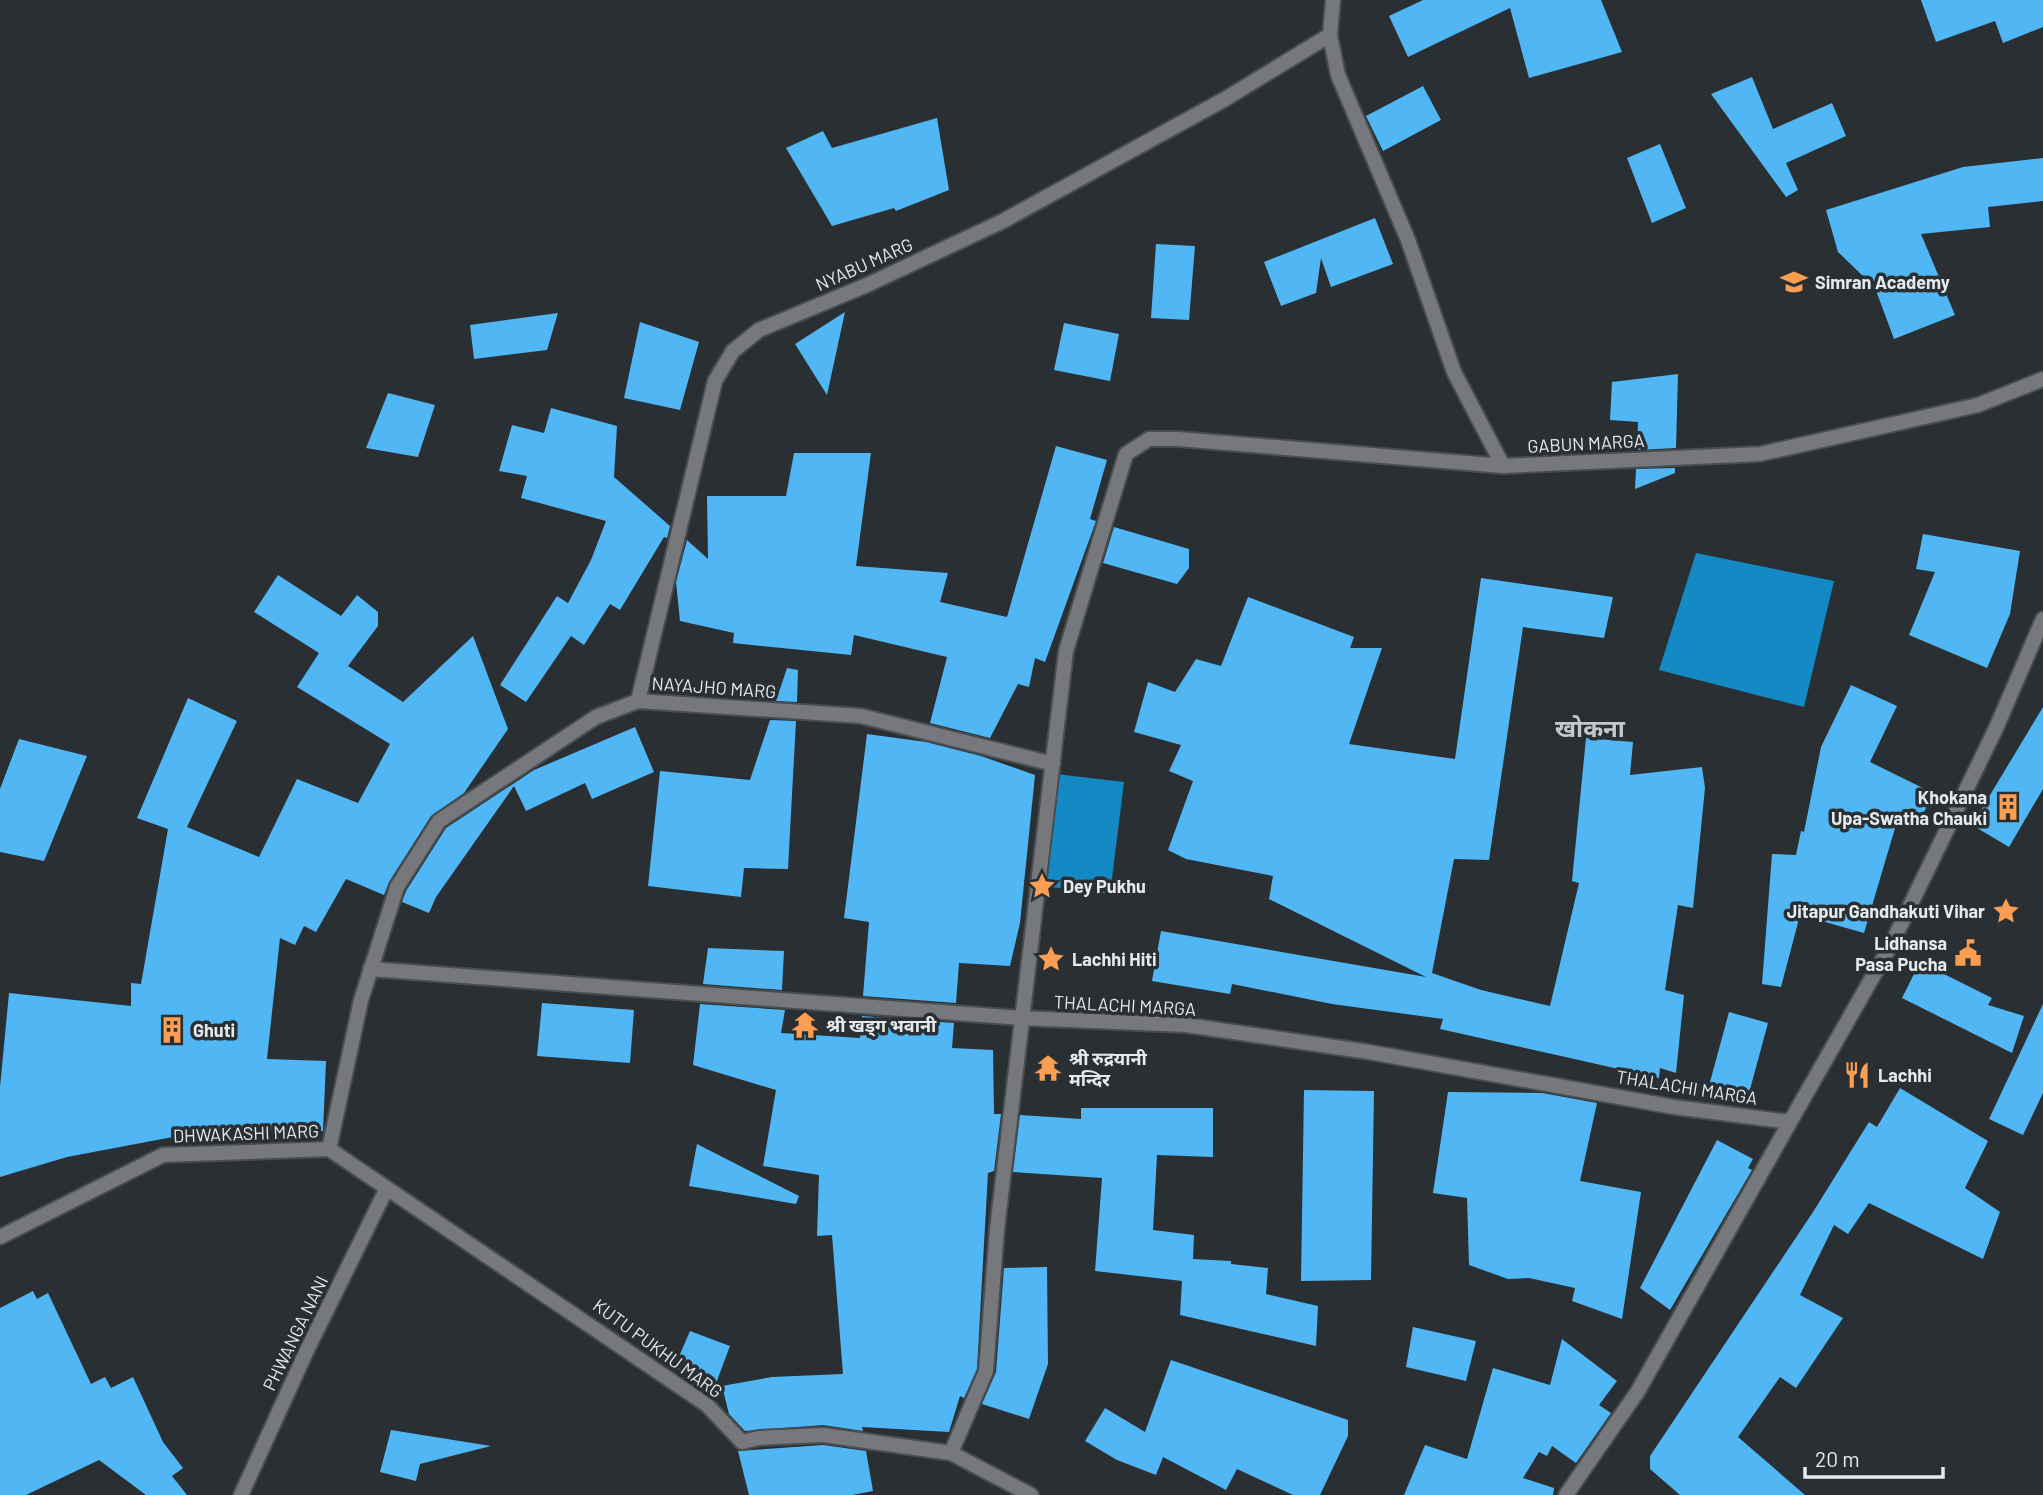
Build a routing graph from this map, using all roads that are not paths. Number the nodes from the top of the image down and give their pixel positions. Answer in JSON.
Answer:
{"nodes":[{"id":1,"x":1333,"y":0,"type":"edge"},
{"id":2,"x":1330,"y":35,"type":"junction"},
{"id":3,"x":2043,"y":379,"type":"edge"},
{"id":4,"x":1503,"y":466,"type":"junction"},
{"id":5,"x":2043,"y":619,"type":"edge"},
{"id":6,"x":638,"y":701,"type":"junction"},
{"id":7,"x":1053,"y":764,"type":"junction"},
{"id":8,"x":370,"y":969,"type":"junction"},
{"id":9,"x":1021,"y":1018,"type":"junction"},
{"id":10,"x":1790,"y":1122,"type":"junction"},
{"id":11,"x":329,"y":1149,"type":"junction"},
{"id":12,"x":387,"y":1188,"type":"junction"},
{"id":13,"x":0,"y":1237,"type":"edge"},
{"id":14,"x":951,"y":1453,"type":"junction"},
{"id":15,"x":241,"y":1495,"type":"edge"},
{"id":16,"x":1031,"y":1495,"type":"edge"},
{"id":17,"x":1566,"y":1495,"type":"edge"}],
"edges":[{"from":1,"to":2,"type":"street"},
{"from":2,"to":4,"type":"street"},
{"from":2,"to":6,"type":"street","name":"NYABU MARG"},
{"from":3,"to":4,"type":"street","name":"GABUN MARGA"},
{"from":4,"to":7,"type":"street","name":"GABUN MARGA"},
{"from":5,"to":10,"type":"street"},
{"from":6,"to":7,"type":"street","name":"NAYAJHO MARG"},
{"from":6,"to":8,"type":"street","name":"NAYAJHO MARG"},
{"from":7,"to":9,"type":"street"},
{"from":8,"to":9,"type":"street","name":"THALACHI MARGA"},
{"from":8,"to":11,"type":"street","name":"DHWAKASHI MARG"},
{"from":9,"to":10,"type":"street","name":"THALACHI MARGA"},
{"from":9,"to":14,"type":"street"},
{"from":10,"to":17,"type":"street"},
{"from":11,"to":12,"type":"street","name":"KUTU PUKHU MARG"},
{"from":11,"to":13,"type":"street","name":"DHWAKASHI MARG"},
{"from":12,"to":14,"type":"street","name":"KUTU PUKHU MARG"},
{"from":12,"to":15,"type":"street","name":"PHWANGA NANI"},
{"from":14,"to":16,"type":"street","name":"KUTU PUKHU MARG"}]}
